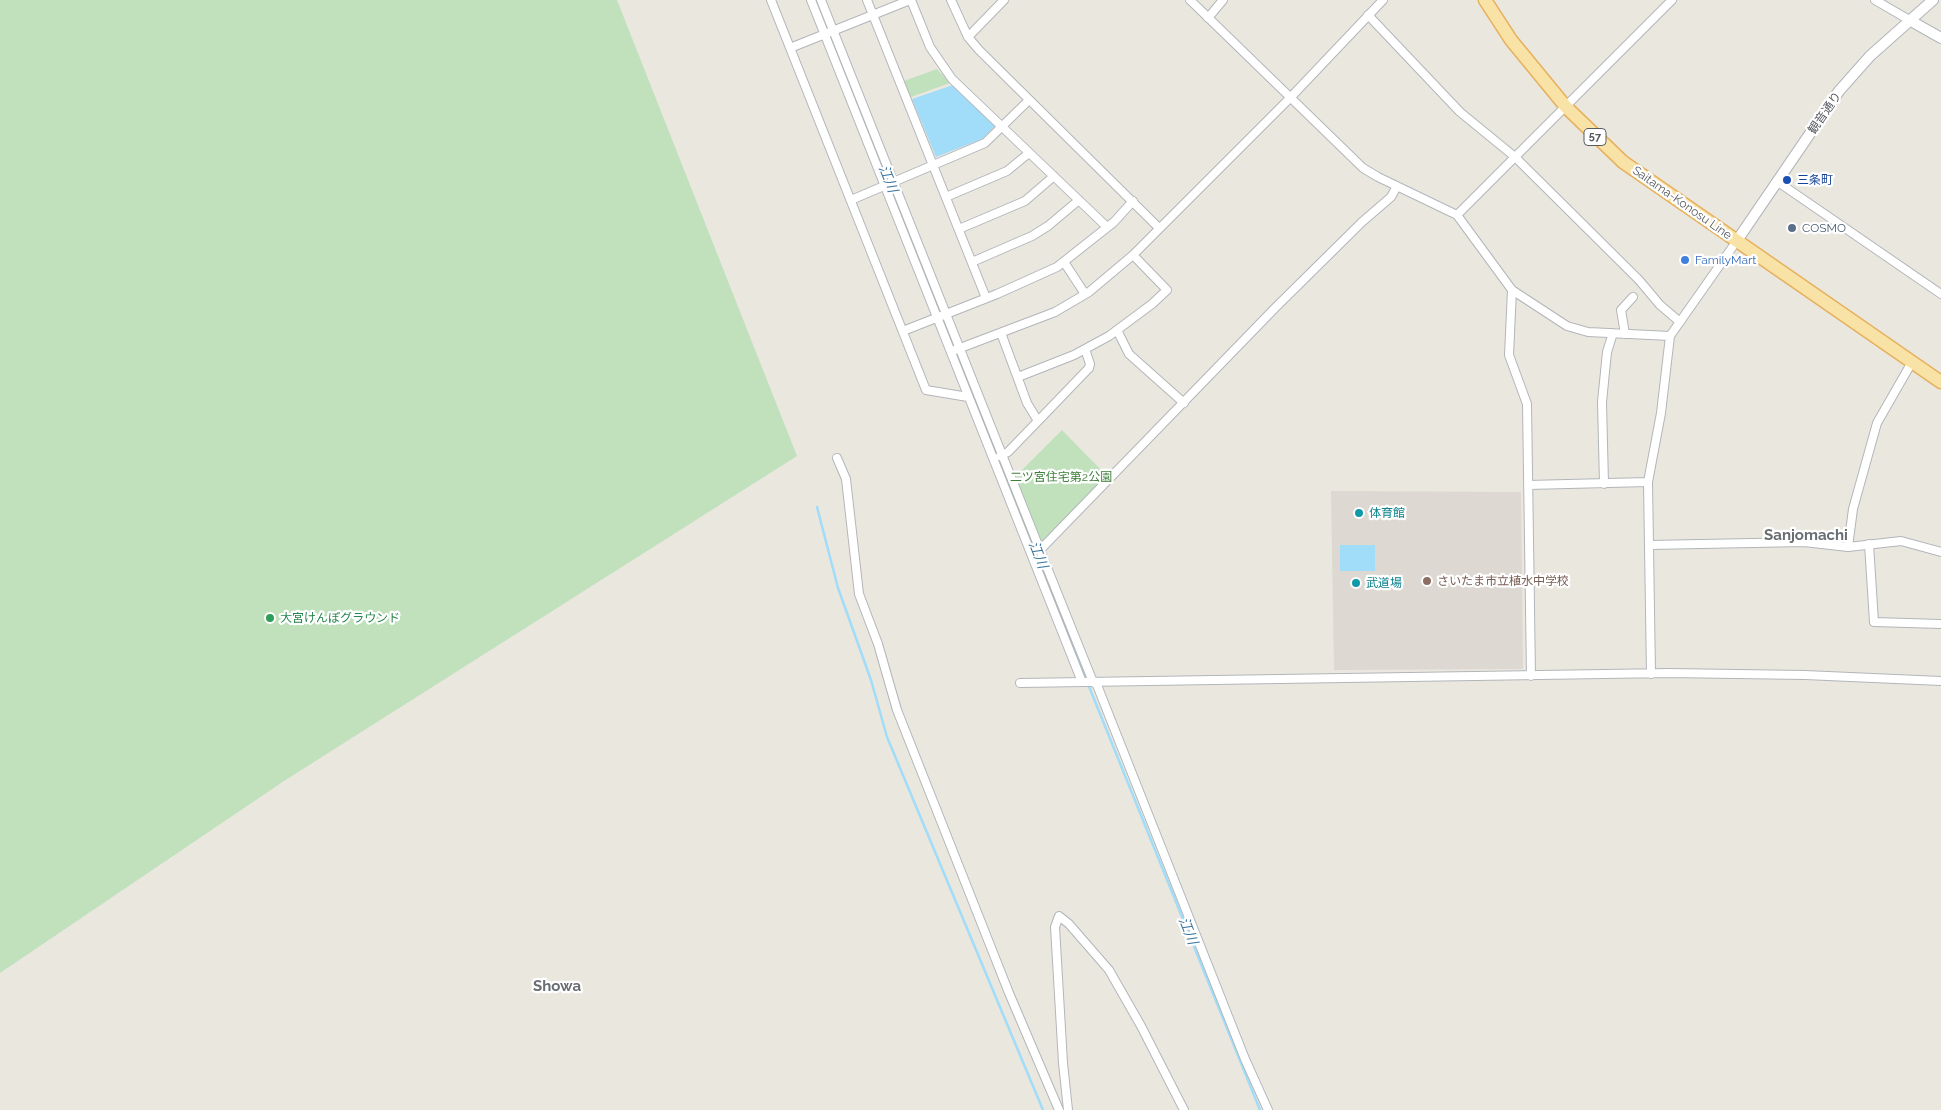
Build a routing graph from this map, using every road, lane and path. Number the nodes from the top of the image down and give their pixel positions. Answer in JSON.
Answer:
{"nodes":[{"id":1,"x":771,"y":0,"type":"edge"},
{"id":2,"x":811,"y":0,"type":"edge"},
{"id":3,"x":821,"y":0,"type":"edge"},
{"id":4,"x":867,"y":0,"type":"edge"},
{"id":5,"x":910,"y":0,"type":"edge"},
{"id":6,"x":951,"y":0,"type":"edge"},
{"id":7,"x":1004,"y":0,"type":"edge"},
{"id":8,"x":1190,"y":0,"type":"edge"},
{"id":9,"x":1223,"y":0,"type":"edge"},
{"id":10,"x":1383,"y":0,"type":"edge"},
{"id":11,"x":1485,"y":0,"type":"edge"},
{"id":12,"x":1672,"y":0,"type":"edge"},
{"id":13,"x":1875,"y":0,"type":"edge"},
{"id":14,"x":1933,"y":0,"type":"edge"},
{"id":15,"x":873,"y":15,"type":"junction"},
{"id":16,"x":1368,"y":15,"type":"junction"},
{"id":17,"x":1208,"y":18,"type":"junction"},
{"id":18,"x":1911,"y":21,"type":"junction"},
{"id":19,"x":829,"y":33,"type":"junction"},
{"id":20,"x":968,"y":37,"type":"junction"},
{"id":21,"x":1941,"y":38,"type":"edge"},
{"id":22,"x":790,"y":48,"type":"junction"},
{"id":23,"x":1290,"y":98,"type":"junction"},
{"id":24,"x":1029,"y":100,"type":"junction"},
{"id":25,"x":1566,"y":107,"type":"junction"},
{"id":26,"x":1002,"y":127,"type":"junction"},
{"id":27,"x":1029,"y":152,"type":"junction"},
{"id":28,"x":1515,"y":157,"type":"junction"},
{"id":29,"x":933,"y":166,"type":"junction"},
{"id":30,"x":1054,"y":176,"type":"junction"},
{"id":31,"x":1778,"y":182,"type":"junction"},
{"id":32,"x":889,"y":185,"type":"junction"},
{"id":33,"x":1398,"y":186,"type":"junction"},
{"id":34,"x":946,"y":197,"type":"junction"},
{"id":35,"x":851,"y":200,"type":"junction"},
{"id":36,"x":1079,"y":200,"type":"junction"},
{"id":37,"x":1133,"y":201,"type":"junction"},
{"id":38,"x":1457,"y":215,"type":"junction"},
{"id":39,"x":1107,"y":227,"type":"junction"},
{"id":40,"x":1159,"y":228,"type":"junction"},
{"id":41,"x":959,"y":229,"type":"junction"},
{"id":42,"x":1736,"y":242,"type":"junction"},
{"id":43,"x":1133,"y":255,"type":"junction"},
{"id":44,"x":972,"y":262,"type":"junction"},
{"id":45,"x":1064,"y":262,"type":"junction"},
{"id":46,"x":1512,"y":290,"type":"junction"},
{"id":47,"x":1085,"y":294,"type":"junction"},
{"id":48,"x":1941,"y":294,"type":"edge"},
{"id":49,"x":1633,"y":297,"type":"dead end"},
{"id":50,"x":986,"y":298,"type":"junction"},
{"id":51,"x":942,"y":316,"type":"junction"},
{"id":52,"x":1680,"y":322,"type":"junction"},
{"id":53,"x":903,"y":330,"type":"junction"},
{"id":54,"x":1117,"y":330,"type":"junction"},
{"id":55,"x":1001,"y":333,"type":"junction"},
{"id":56,"x":1613,"y":333,"type":"junction"},
{"id":57,"x":1625,"y":334,"type":"junction"},
{"id":58,"x":1670,"y":336,"type":"junction"},
{"id":59,"x":1085,"y":349,"type":"junction"},
{"id":60,"x":955,"y":350,"type":"junction"},
{"id":61,"x":1912,"y":362,"type":"junction"},
{"id":62,"x":1018,"y":377,"type":"junction"},
{"id":63,"x":1941,"y":382,"type":"edge"},
{"id":64,"x":968,"y":397,"type":"junction"},
{"id":65,"x":1184,"y":402,"type":"junction"},
{"id":66,"x":1038,"y":422,"type":"junction"},
{"id":67,"x":998,"y":457,"type":"junction"},
{"id":68,"x":837,"y":458,"type":"dead end"},
{"id":69,"x":1648,"y":482,"type":"junction"},
{"id":70,"x":1604,"y":484,"type":"junction"},
{"id":71,"x":1528,"y":485,"type":"junction"},
{"id":72,"x":1869,"y":544,"type":"junction"},
{"id":73,"x":1649,"y":545,"type":"junction"},
{"id":74,"x":1848,"y":547,"type":"junction"},
{"id":75,"x":1040,"y":550,"type":"junction"},
{"id":76,"x":1941,"y":552,"type":"edge"},
{"id":77,"x":1941,"y":624,"type":"edge"},
{"id":78,"x":1650,"y":674,"type":"junction"},
{"id":79,"x":1531,"y":676,"type":"junction"},
{"id":80,"x":1941,"y":681,"type":"edge"},
{"id":81,"x":1088,"y":682,"type":"junction"},
{"id":82,"x":1020,"y":683,"type":"dead end"},
{"id":83,"x":1059,"y":1110,"type":"edge"},
{"id":84,"x":1068,"y":1110,"type":"edge"},
{"id":85,"x":1184,"y":1110,"type":"edge"},
{"id":86,"x":1268,"y":1110,"type":"edge"}],
"edges":[{"from":1,"to":22,"type":"street"},
{"from":2,"to":19,"type":"street"},
{"from":3,"to":19,"type":"street"},
{"from":4,"to":15,"type":"street"},
{"from":5,"to":15,"type":"street"},
{"from":5,"to":26,"type":"street"},
{"from":6,"to":20,"type":"street"},
{"from":7,"to":20,"type":"street"},
{"from":8,"to":17,"type":"street"},
{"from":9,"to":17,"type":"street"},
{"from":10,"to":16,"type":"street"},
{"from":11,"to":25,"type":"main road","name":"Saitama-Konosu Line","number":"57"},
{"from":12,"to":25,"type":"street"},
{"from":13,"to":18,"type":"street"},
{"from":14,"to":18,"type":"street","name":"観音通り"},
{"from":15,"to":19,"type":"street"},
{"from":15,"to":29,"type":"street"},
{"from":16,"to":23,"type":"street"},
{"from":16,"to":28,"type":"street"},
{"from":17,"to":23,"type":"street"},
{"from":18,"to":21,"type":"street"},
{"from":18,"to":31,"type":"street","name":"観音通り"},
{"from":19,"to":22,"type":"street"},
{"from":19,"to":32,"type":"street"},
{"from":20,"to":24,"type":"street"},
{"from":22,"to":35,"type":"street"},
{"from":23,"to":33,"type":"street"},
{"from":23,"to":40,"type":"street"},
{"from":24,"to":26,"type":"street"},
{"from":24,"to":37,"type":"street"},
{"from":25,"to":28,"type":"street"},
{"from":25,"to":42,"type":"main road","name":"Saitama-Konosu Line","number":"57"},
{"from":26,"to":27,"type":"street"},
{"from":26,"to":29,"type":"street"},
{"from":27,"to":30,"type":"street"},
{"from":27,"to":34,"type":"street"},
{"from":28,"to":38,"type":"street"},
{"from":28,"to":52,"type":"street"},
{"from":29,"to":32,"type":"street"},
{"from":29,"to":34,"type":"street"},
{"from":30,"to":36,"type":"street"},
{"from":30,"to":41,"type":"street"},
{"from":31,"to":42,"type":"street","name":"観音通り"},
{"from":31,"to":48,"type":"street"},
{"from":32,"to":35,"type":"street"},
{"from":32,"to":51,"type":"street"},
{"from":33,"to":38,"type":"street"},
{"from":33,"to":65,"type":"street"},
{"from":34,"to":41,"type":"street"},
{"from":35,"to":53,"type":"street"},
{"from":36,"to":39,"type":"street"},
{"from":36,"to":44,"type":"street"},
{"from":37,"to":39,"type":"street"},
{"from":37,"to":40,"type":"street"},
{"from":38,"to":46,"type":"street"},
{"from":39,"to":45,"type":"street"},
{"from":40,"to":43,"type":"street"},
{"from":41,"to":44,"type":"street"},
{"from":42,"to":52,"type":"street"},
{"from":42,"to":61,"type":"main road","name":"Saitama-Konosu Line","number":"57"},
{"from":43,"to":47,"type":"street"},
{"from":43,"to":54,"type":"street"},
{"from":44,"to":50,"type":"street"},
{"from":45,"to":47,"type":"street"},
{"from":45,"to":50,"type":"street"},
{"from":46,"to":56,"type":"street"},
{"from":46,"to":71,"type":"street"},
{"from":47,"to":55,"type":"street"},
{"from":49,"to":57,"type":"street"},
{"from":50,"to":51,"type":"street"},
{"from":51,"to":53,"type":"street"},
{"from":51,"to":60,"type":"street"},
{"from":52,"to":58,"type":"street"},
{"from":53,"to":64,"type":"street"},
{"from":54,"to":59,"type":"street"},
{"from":54,"to":65,"type":"street"},
{"from":55,"to":60,"type":"street"},
{"from":55,"to":62,"type":"street"},
{"from":56,"to":57,"type":"street"},
{"from":56,"to":70,"type":"street"},
{"from":57,"to":58,"type":"street"},
{"from":58,"to":69,"type":"street"},
{"from":59,"to":62,"type":"street"},
{"from":59,"to":66,"type":"street"},
{"from":60,"to":64,"type":"street"},
{"from":60,"to":67,"type":"street"},
{"from":61,"to":63,"type":"main road","name":"Saitama-Konosu Line","number":"57"},
{"from":61,"to":74,"type":"street"},
{"from":62,"to":66,"type":"street"},
{"from":64,"to":67,"type":"street"},
{"from":65,"to":75,"type":"street"},
{"from":66,"to":67,"type":"street"},
{"from":67,"to":75,"type":"street"},
{"from":67,"to":81,"type":"street"},
{"from":68,"to":83,"type":"street"},
{"from":69,"to":70,"type":"street"},
{"from":69,"to":73,"type":"street"},
{"from":70,"to":71,"type":"street"},
{"from":71,"to":79,"type":"street"},
{"from":72,"to":74,"type":"street"},
{"from":72,"to":76,"type":"street"},
{"from":72,"to":77,"type":"street"},
{"from":73,"to":74,"type":"street"},
{"from":73,"to":78,"type":"street"},
{"from":75,"to":81,"type":"street"},
{"from":78,"to":79,"type":"street"},
{"from":78,"to":80,"type":"street"},
{"from":79,"to":81,"type":"street"},
{"from":81,"to":82,"type":"street"},
{"from":81,"to":86,"type":"street"},
{"from":84,"to":85,"type":"street"}]}
